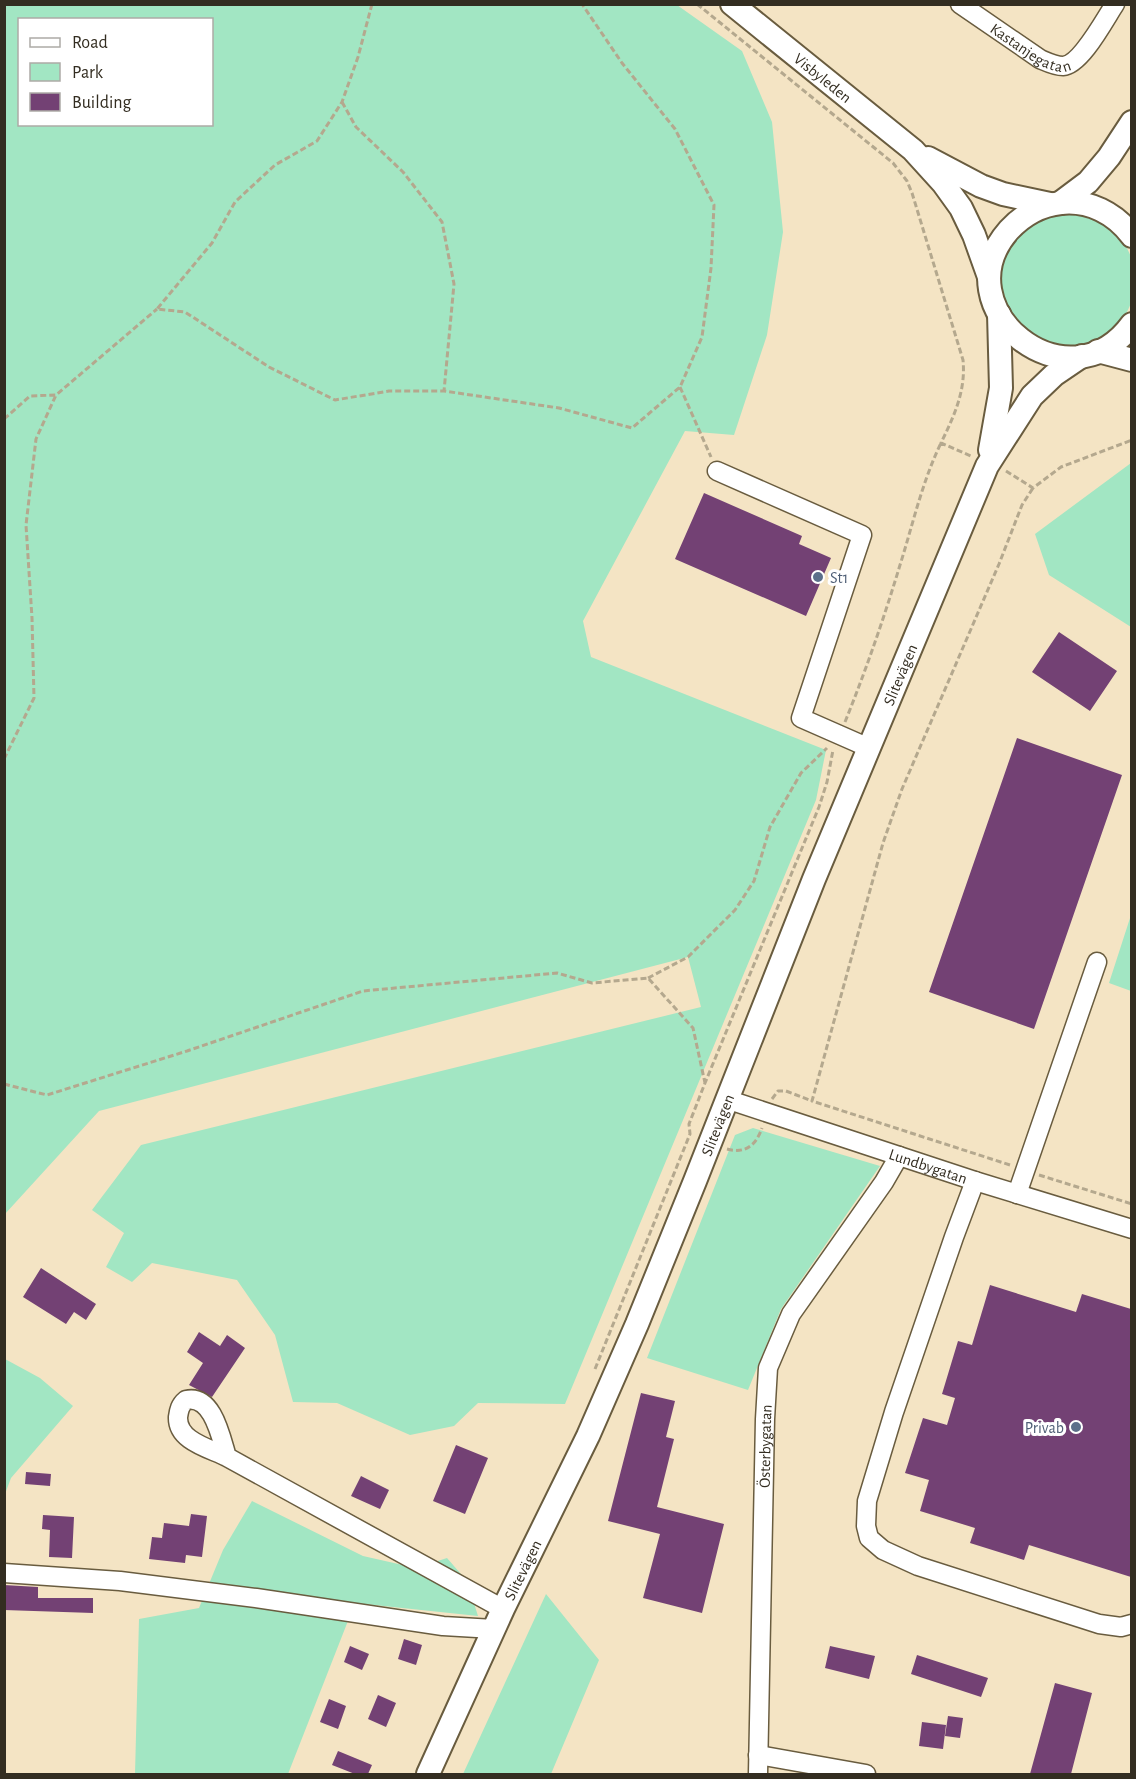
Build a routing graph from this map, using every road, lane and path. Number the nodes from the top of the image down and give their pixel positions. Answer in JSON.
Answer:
{"nodes":[{"id":1,"x":372,"y":4,"type":"edge"},
{"id":2,"x":582,"y":4,"type":"edge"},
{"id":3,"x":697,"y":4,"type":"edge"},
{"id":4,"x":732,"y":4,"type":"edge"},
{"id":5,"x":960,"y":4,"type":"edge"},
{"id":6,"x":1115,"y":4,"type":"edge"},
{"id":7,"x":342,"y":102,"type":"junction"},
{"id":8,"x":1131,"y":122,"type":"edge"},
{"id":9,"x":913,"y":150,"type":"junction"},
{"id":10,"x":1055,"y":204,"type":"junction"},
{"id":11,"x":1131,"y":236,"type":"edge"},
{"id":12,"x":991,"y":281,"type":"junction"},
{"id":13,"x":157,"y":309,"type":"junction"},
{"id":14,"x":999,"y":314,"type":"junction"},
{"id":15,"x":1131,"y":324,"type":"edge"},
{"id":16,"x":1090,"y":353,"type":"junction"},
{"id":17,"x":1131,"y":360,"type":"edge"},
{"id":18,"x":680,"y":387,"type":"junction"},
{"id":19,"x":444,"y":391,"type":"junction"},
{"id":20,"x":56,"y":395,"type":"junction"},
{"id":21,"x":4,"y":419,"type":"edge"},
{"id":22,"x":1131,"y":440,"type":"edge"},
{"id":23,"x":941,"y":443,"type":"junction"},
{"id":24,"x":987,"y":464,"type":"junction"},
{"id":25,"x":717,"y":471,"type":"joint"},
{"id":26,"x":1032,"y":488,"type":"junction"},
{"id":27,"x":839,"y":737,"type":"junction"},
{"id":28,"x":867,"y":747,"type":"junction"},
{"id":29,"x":4,"y":759,"type":"edge"},
{"id":30,"x":1097,"y":962,"type":"dead end"},
{"id":31,"x":648,"y":978,"type":"junction"},
{"id":32,"x":705,"y":1083,"type":"junction"},
{"id":33,"x":4,"y":1084,"type":"edge"},
{"id":34,"x":726,"y":1099,"type":"junction"},
{"id":35,"x":899,"y":1156,"type":"junction"},
{"id":36,"x":1025,"y":1170,"type":"junction"},
{"id":37,"x":975,"y":1181,"type":"junction"},
{"id":38,"x":1017,"y":1194,"type":"junction"},
{"id":39,"x":1131,"y":1204,"type":"edge"},
{"id":40,"x":1131,"y":1229,"type":"edge"},
{"id":41,"x":595,"y":1370,"type":"dead end"},
{"id":42,"x":227,"y":1457,"type":"dead end"},
{"id":43,"x":4,"y":1573,"type":"edge"},
{"id":44,"x":498,"y":1619,"type":"junction"},
{"id":45,"x":1131,"y":1624,"type":"edge"},
{"id":46,"x":758,"y":1755,"type":"junction"},
{"id":47,"x":428,"y":1774,"type":"edge"},
{"id":48,"x":758,"y":1774,"type":"edge"},
{"id":49,"x":866,"y":1774,"type":"edge"}],
"edges":[{"from":1,"to":7,"type":"path"},
{"from":2,"to":18,"type":"path"},
{"from":3,"to":23,"type":"path"},
{"from":4,"to":9,"type":"main road","name":"Visbyleden"},
{"from":5,"to":6,"type":"street","name":"Kastanjegatan"},
{"from":7,"to":13,"type":"path"},
{"from":7,"to":19,"type":"path"},
{"from":8,"to":10,"type":"main road"},
{"from":9,"to":10,"type":"main road","name":"Visbyleden"},
{"from":9,"to":12,"type":"main road","name":"Visbyleden"},
{"from":10,"to":11,"type":"main road","name":"Visbyleden"},
{"from":10,"to":12,"type":"main road"},
{"from":12,"to":14,"type":"main road","name":"Visbyleden"},
{"from":13,"to":19,"type":"path"},
{"from":13,"to":20,"type":"path"},
{"from":14,"to":16,"type":"main road"},
{"from":14,"to":24,"type":"main road","name":"Slitevägen"},
{"from":15,"to":16,"type":"main road","name":"Slitevägen"},
{"from":16,"to":17,"type":"main road"},
{"from":16,"to":24,"type":"main road","name":"Slitevägen"},
{"from":18,"to":19,"type":"path"},
{"from":18,"to":25,"type":"path"},
{"from":20,"to":21,"type":"path"},
{"from":20,"to":29,"type":"path"},
{"from":22,"to":26,"type":"path"},
{"from":23,"to":24,"type":"path"},
{"from":23,"to":27,"type":"path"},
{"from":24,"to":26,"type":"path"},
{"from":24,"to":28,"type":"main road","name":"Slitevägen"},
{"from":25,"to":27,"type":"street"},
{"from":26,"to":36,"type":"path"},
{"from":27,"to":28,"type":"street"},
{"from":27,"to":31,"type":"path"},
{"from":27,"to":32,"type":"path"},
{"from":28,"to":34,"type":"main road","name":"Slitevägen"},
{"from":30,"to":36,"type":"street"},
{"from":31,"to":32,"type":"path"},
{"from":31,"to":33,"type":"path"},
{"from":32,"to":41,"type":"path"},
{"from":34,"to":35,"type":"street","name":"Lundbygatan"},
{"from":34,"to":44,"type":"main road","name":"Slitevägen"},
{"from":35,"to":37,"type":"street","name":"Lundbygatan"},
{"from":35,"to":46,"type":"street","name":"Österbygatan"},
{"from":36,"to":38,"type":"street"},
{"from":36,"to":39,"type":"path"},
{"from":37,"to":38,"type":"street","name":"Lundbygatan"},
{"from":37,"to":45,"type":"street"},
{"from":38,"to":40,"type":"street","name":"Lundbygatan"},
{"from":42,"to":44,"type":"street"},
{"from":43,"to":44,"type":"street"},
{"from":44,"to":47,"type":"main road","name":"Slitevägen"},
{"from":46,"to":48,"type":"street","name":"Österbygatan"},
{"from":46,"to":49,"type":"street"}]}
